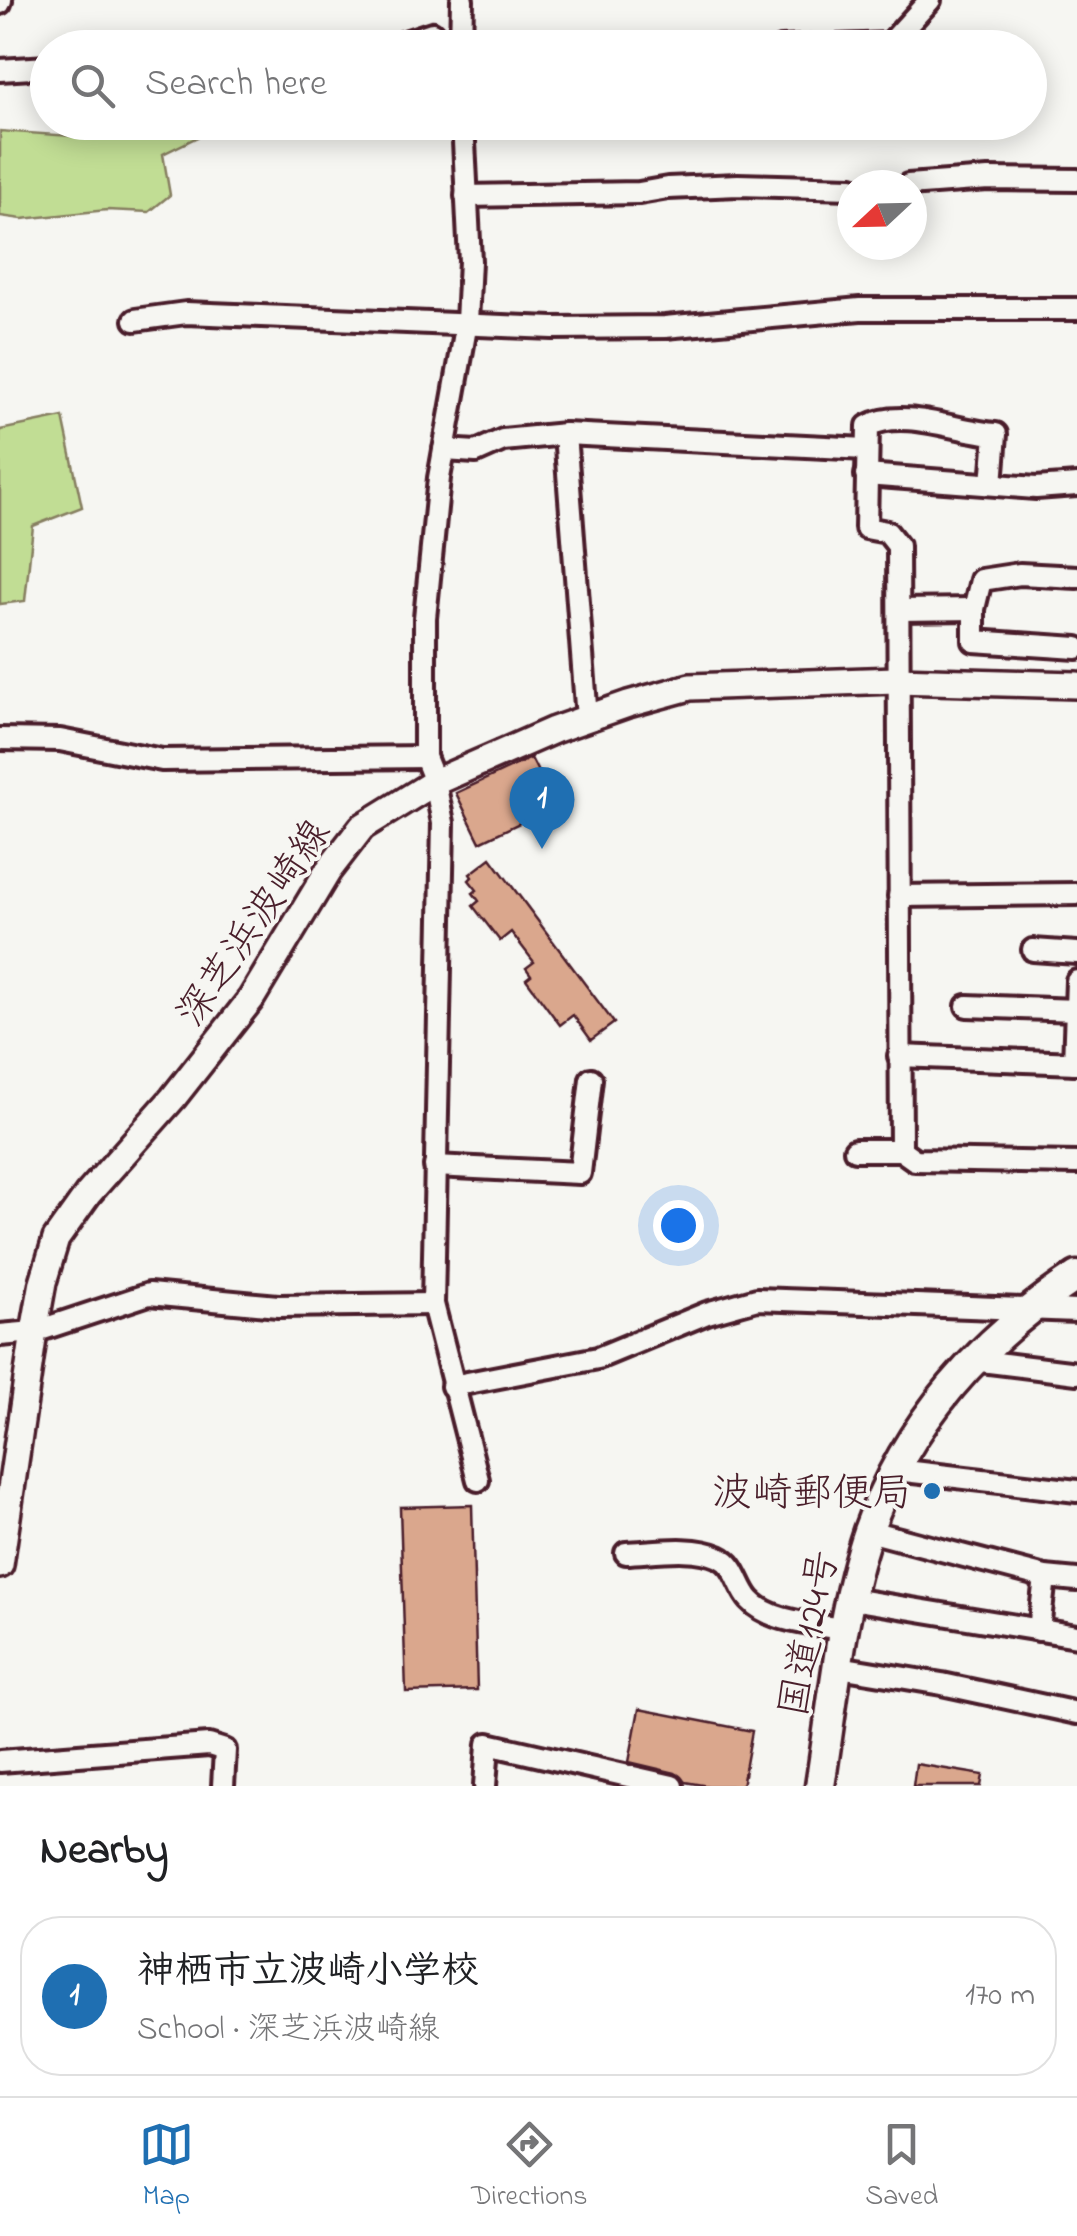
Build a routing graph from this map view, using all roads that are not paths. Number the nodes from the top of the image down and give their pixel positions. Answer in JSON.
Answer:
{"nodes":[{"id":1,"x":462,"y":0,"type":"edge"},
{"id":2,"x":930,"y":0,"type":"edge"},
{"id":3,"x":461,"y":30,"type":"edge"},
{"id":4,"x":903,"y":30,"type":"edge"},
{"id":5,"x":30,"y":68,"type":"edge"},
{"id":6,"x":0,"y":70,"type":"edge"},
{"id":7,"x":464,"y":140,"type":"edge"},
{"id":8,"x":1077,"y":180,"type":"edge"},
{"id":9,"x":927,"y":184,"type":"edge"},
{"id":10,"x":837,"y":188,"type":"edge"},
{"id":11,"x":466,"y":196,"type":"junction"},
{"id":12,"x":1077,"y":309,"type":"edge"},
{"id":13,"x":135,"y":320,"type":"dead end"},
{"id":14,"x":467,"y":322,"type":"junction"},
{"id":15,"x":565,"y":434,"type":"junction"},
{"id":16,"x":444,"y":450,"type":"junction"},
{"id":17,"x":866,"y":450,"type":"junction"},
{"id":18,"x":866,"y":475,"type":"junction"},
{"id":19,"x":992,"y":484,"type":"junction"},
{"id":20,"x":1077,"y":485,"type":"edge"},
{"id":21,"x":1077,"y":577,"type":"edge"},
{"id":22,"x":900,"y":610,"type":"junction"},
{"id":23,"x":974,"y":610,"type":"junction"},
{"id":24,"x":1077,"y":648,"type":"edge"},
{"id":25,"x":896,"y":680,"type":"junction"},
{"id":26,"x":1077,"y":685,"type":"edge"},
{"id":27,"x":590,"y":718,"type":"junction"},
{"id":28,"x":0,"y":739,"type":"edge"},
{"id":29,"x":426,"y":757,"type":"junction"},
{"id":30,"x":435,"y":782,"type":"junction"},
{"id":31,"x":1077,"y":894,"type":"edge"},
{"id":32,"x":900,"y":896,"type":"junction"},
{"id":33,"x":1033,"y":950,"type":"dead end"},
{"id":34,"x":1077,"y":954,"type":"edge"},
{"id":35,"x":1077,"y":981,"type":"edge"},
{"id":36,"x":967,"y":1006,"type":"dead end"},
{"id":37,"x":1076,"y":1010,"type":"edge"},
{"id":38,"x":899,"y":1056,"type":"junction"},
{"id":39,"x":1075,"y":1063,"type":"edge"},
{"id":40,"x":591,"y":1079,"type":"dead end"},
{"id":41,"x":855,"y":1150,"type":"dead end"},
{"id":42,"x":901,"y":1150,"type":"junction"},
{"id":43,"x":1077,"y":1163,"type":"edge"},
{"id":44,"x":435,"y":1166,"type":"junction"},
{"id":45,"x":1077,"y":1276,"type":"edge"},
{"id":46,"x":433,"y":1304,"type":"junction"},
{"id":47,"x":1029,"y":1310,"type":"junction"},
{"id":48,"x":1077,"y":1311,"type":"edge"},
{"id":49,"x":34,"y":1332,"type":"junction"},
{"id":50,"x":0,"y":1335,"type":"edge"},
{"id":51,"x":974,"y":1360,"type":"junction"},
{"id":52,"x":1077,"y":1373,"type":"edge"},
{"id":53,"x":452,"y":1386,"type":"junction"},
{"id":54,"x":896,"y":1470,"type":"junction"},
{"id":55,"x":478,"y":1480,"type":"dead end"},
{"id":56,"x":1077,"y":1491,"type":"edge"},
{"id":57,"x":868,"y":1531,"type":"junction"},
{"id":58,"x":626,"y":1552,"type":"dead end"},
{"id":59,"x":0,"y":1565,"type":"edge"},
{"id":60,"x":1044,"y":1577,"type":"junction"},
{"id":61,"x":1077,"y":1580,"type":"edge"},
{"id":62,"x":851,"y":1599,"type":"junction"},
{"id":63,"x":846,"y":1630,"type":"junction"},
{"id":64,"x":1039,"y":1630,"type":"junction"},
{"id":65,"x":1077,"y":1636,"type":"edge"},
{"id":66,"x":839,"y":1668,"type":"junction"},
{"id":67,"x":1077,"y":1713,"type":"edge"},
{"id":68,"x":0,"y":1761,"type":"edge"},
{"id":69,"x":224,"y":1786,"type":"edge"},
{"id":70,"x":485,"y":1786,"type":"edge"},
{"id":71,"x":672,"y":1786,"type":"edge"},
{"id":72,"x":820,"y":1786,"type":"edge"}],
"edges":[{"from":1,"to":3,"type":"street"},
{"from":2,"to":4,"type":"street"},
{"from":5,"to":6,"type":"street"},
{"from":7,"to":11,"type":"street"},
{"from":8,"to":9,"type":"street"},
{"from":10,"to":11,"type":"street"},
{"from":11,"to":14,"type":"street"},
{"from":12,"to":14,"type":"street"},
{"from":13,"to":14,"type":"street"},
{"from":14,"to":16,"type":"street"},
{"from":15,"to":16,"type":"street"},
{"from":15,"to":17,"type":"street"},
{"from":15,"to":27,"type":"street"},
{"from":16,"to":29,"type":"street"},
{"from":17,"to":18,"type":"street"},
{"from":17,"to":19,"type":"street"},
{"from":18,"to":19,"type":"street"},
{"from":18,"to":22,"type":"street"},
{"from":19,"to":20,"type":"street"},
{"from":21,"to":23,"type":"street"},
{"from":22,"to":23,"type":"street"},
{"from":22,"to":25,"type":"street"},
{"from":23,"to":24,"type":"street"},
{"from":25,"to":26,"type":"main road","name":"深芝浜波崎線"},
{"from":25,"to":27,"type":"main road","name":"深芝浜波崎線"},
{"from":25,"to":32,"type":"street"},
{"from":27,"to":30,"type":"main road","name":"深芝浜波崎線"},
{"from":28,"to":29,"type":"street"},
{"from":29,"to":30,"type":"street"},
{"from":30,"to":44,"type":"street"},
{"from":30,"to":49,"type":"main road","name":"深芝浜波崎線"},
{"from":31,"to":32,"type":"street"},
{"from":32,"to":38,"type":"street"},
{"from":33,"to":34,"type":"street"},
{"from":35,"to":37,"type":"street"},
{"from":36,"to":37,"type":"street"},
{"from":37,"to":39,"type":"street"},
{"from":38,"to":39,"type":"street"},
{"from":38,"to":42,"type":"street"},
{"from":40,"to":44,"type":"street"},
{"from":41,"to":42,"type":"street"},
{"from":42,"to":43,"type":"street"},
{"from":44,"to":46,"type":"street"},
{"from":45,"to":47,"type":"highway","name":"国道124号"},
{"from":46,"to":49,"type":"street"},
{"from":46,"to":53,"type":"street"},
{"from":47,"to":48,"type":"street"},
{"from":47,"to":51,"type":"highway","name":"国道124号"},
{"from":47,"to":53,"type":"street"},
{"from":49,"to":50,"type":"street"},
{"from":49,"to":59,"type":"main road","name":"深芝浜波崎線"},
{"from":51,"to":52,"type":"street"},
{"from":51,"to":54,"type":"highway","name":"国道124号"},
{"from":53,"to":55,"type":"street"},
{"from":54,"to":56,"type":"street"},
{"from":54,"to":57,"type":"highway","name":"国道124号"},
{"from":57,"to":60,"type":"street"},
{"from":57,"to":62,"type":"highway","name":"国道124号"},
{"from":58,"to":63,"type":"street"},
{"from":60,"to":61,"type":"street"},
{"from":60,"to":64,"type":"street"},
{"from":62,"to":63,"type":"highway","name":"国道124号"},
{"from":62,"to":64,"type":"street"},
{"from":63,"to":66,"type":"highway","name":"国道124号"},
{"from":64,"to":65,"type":"street"},
{"from":66,"to":67,"type":"street"},
{"from":66,"to":72,"type":"highway","name":"国道124号"},
{"from":68,"to":69,"type":"street"},
{"from":70,"to":71,"type":"street"}]}
